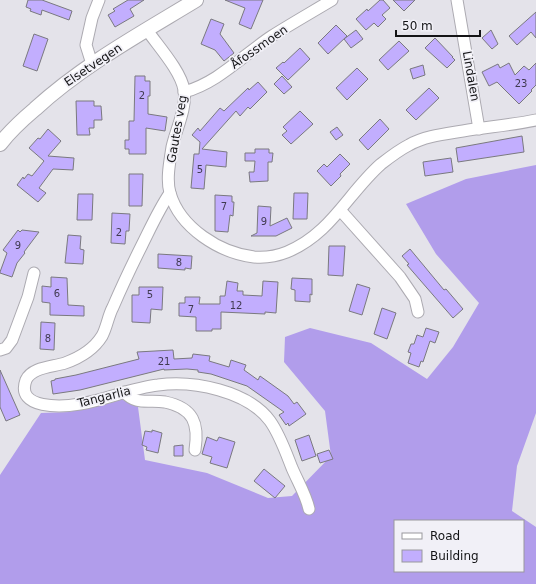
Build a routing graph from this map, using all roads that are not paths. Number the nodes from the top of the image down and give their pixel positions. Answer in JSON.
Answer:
{"nodes":[{"id":1,"x":100,"y":0,"type":"edge"},
{"id":2,"x":196,"y":0,"type":"edge"},
{"id":3,"x":332,"y":0,"type":"edge"},
{"id":4,"x":457,"y":0,"type":"edge"},
{"id":5,"x":147,"y":30,"type":"junction"},
{"id":6,"x":92,"y":64,"type":"junction"},
{"id":7,"x":184,"y":92,"type":"junction"},
{"id":8,"x":536,"y":120,"type":"edge"},
{"id":9,"x":479,"y":129,"type":"junction"},
{"id":10,"x":0,"y":144,"type":"edge"},
{"id":11,"x":170,"y":193,"type":"junction"},
{"id":12,"x":341,"y":211,"type":"junction"},
{"id":13,"x":34,"y":273,"type":"dead end"},
{"id":14,"x":418,"y":312,"type":"dead end"},
{"id":15,"x":0,"y":350,"type":"edge"},
{"id":16,"x":124,"y":392,"type":"junction"},
{"id":17,"x":195,"y":450,"type":"dead end"},
{"id":18,"x":309,"y":509,"type":"dead end"}],
"edges":[{"from":1,"to":6,"type":"street"},
{"from":2,"to":5,"type":"main road","name":"Elsetvegen"},
{"from":3,"to":7,"type":"street","name":"Åfossmoen"},
{"from":4,"to":9,"type":"street","name":"Lindalen"},
{"from":5,"to":6,"type":"main road","name":"Elsetvegen"},
{"from":5,"to":7,"type":"street","name":"Gautes veg"},
{"from":6,"to":10,"type":"main road","name":"Elsetvegen"},
{"from":7,"to":11,"type":"street","name":"Gautes veg"},
{"from":8,"to":9,"type":"street","name":"Gautes veg"},
{"from":9,"to":12,"type":"street","name":"Gautes veg"},
{"from":11,"to":12,"type":"street","name":"Gautes veg"},
{"from":11,"to":16,"type":"street","name":"Tangarlia"},
{"from":12,"to":14,"type":"street"},
{"from":13,"to":15,"type":"street"},
{"from":16,"to":17,"type":"street"},
{"from":16,"to":18,"type":"street","name":"Tangarlia"}]}
